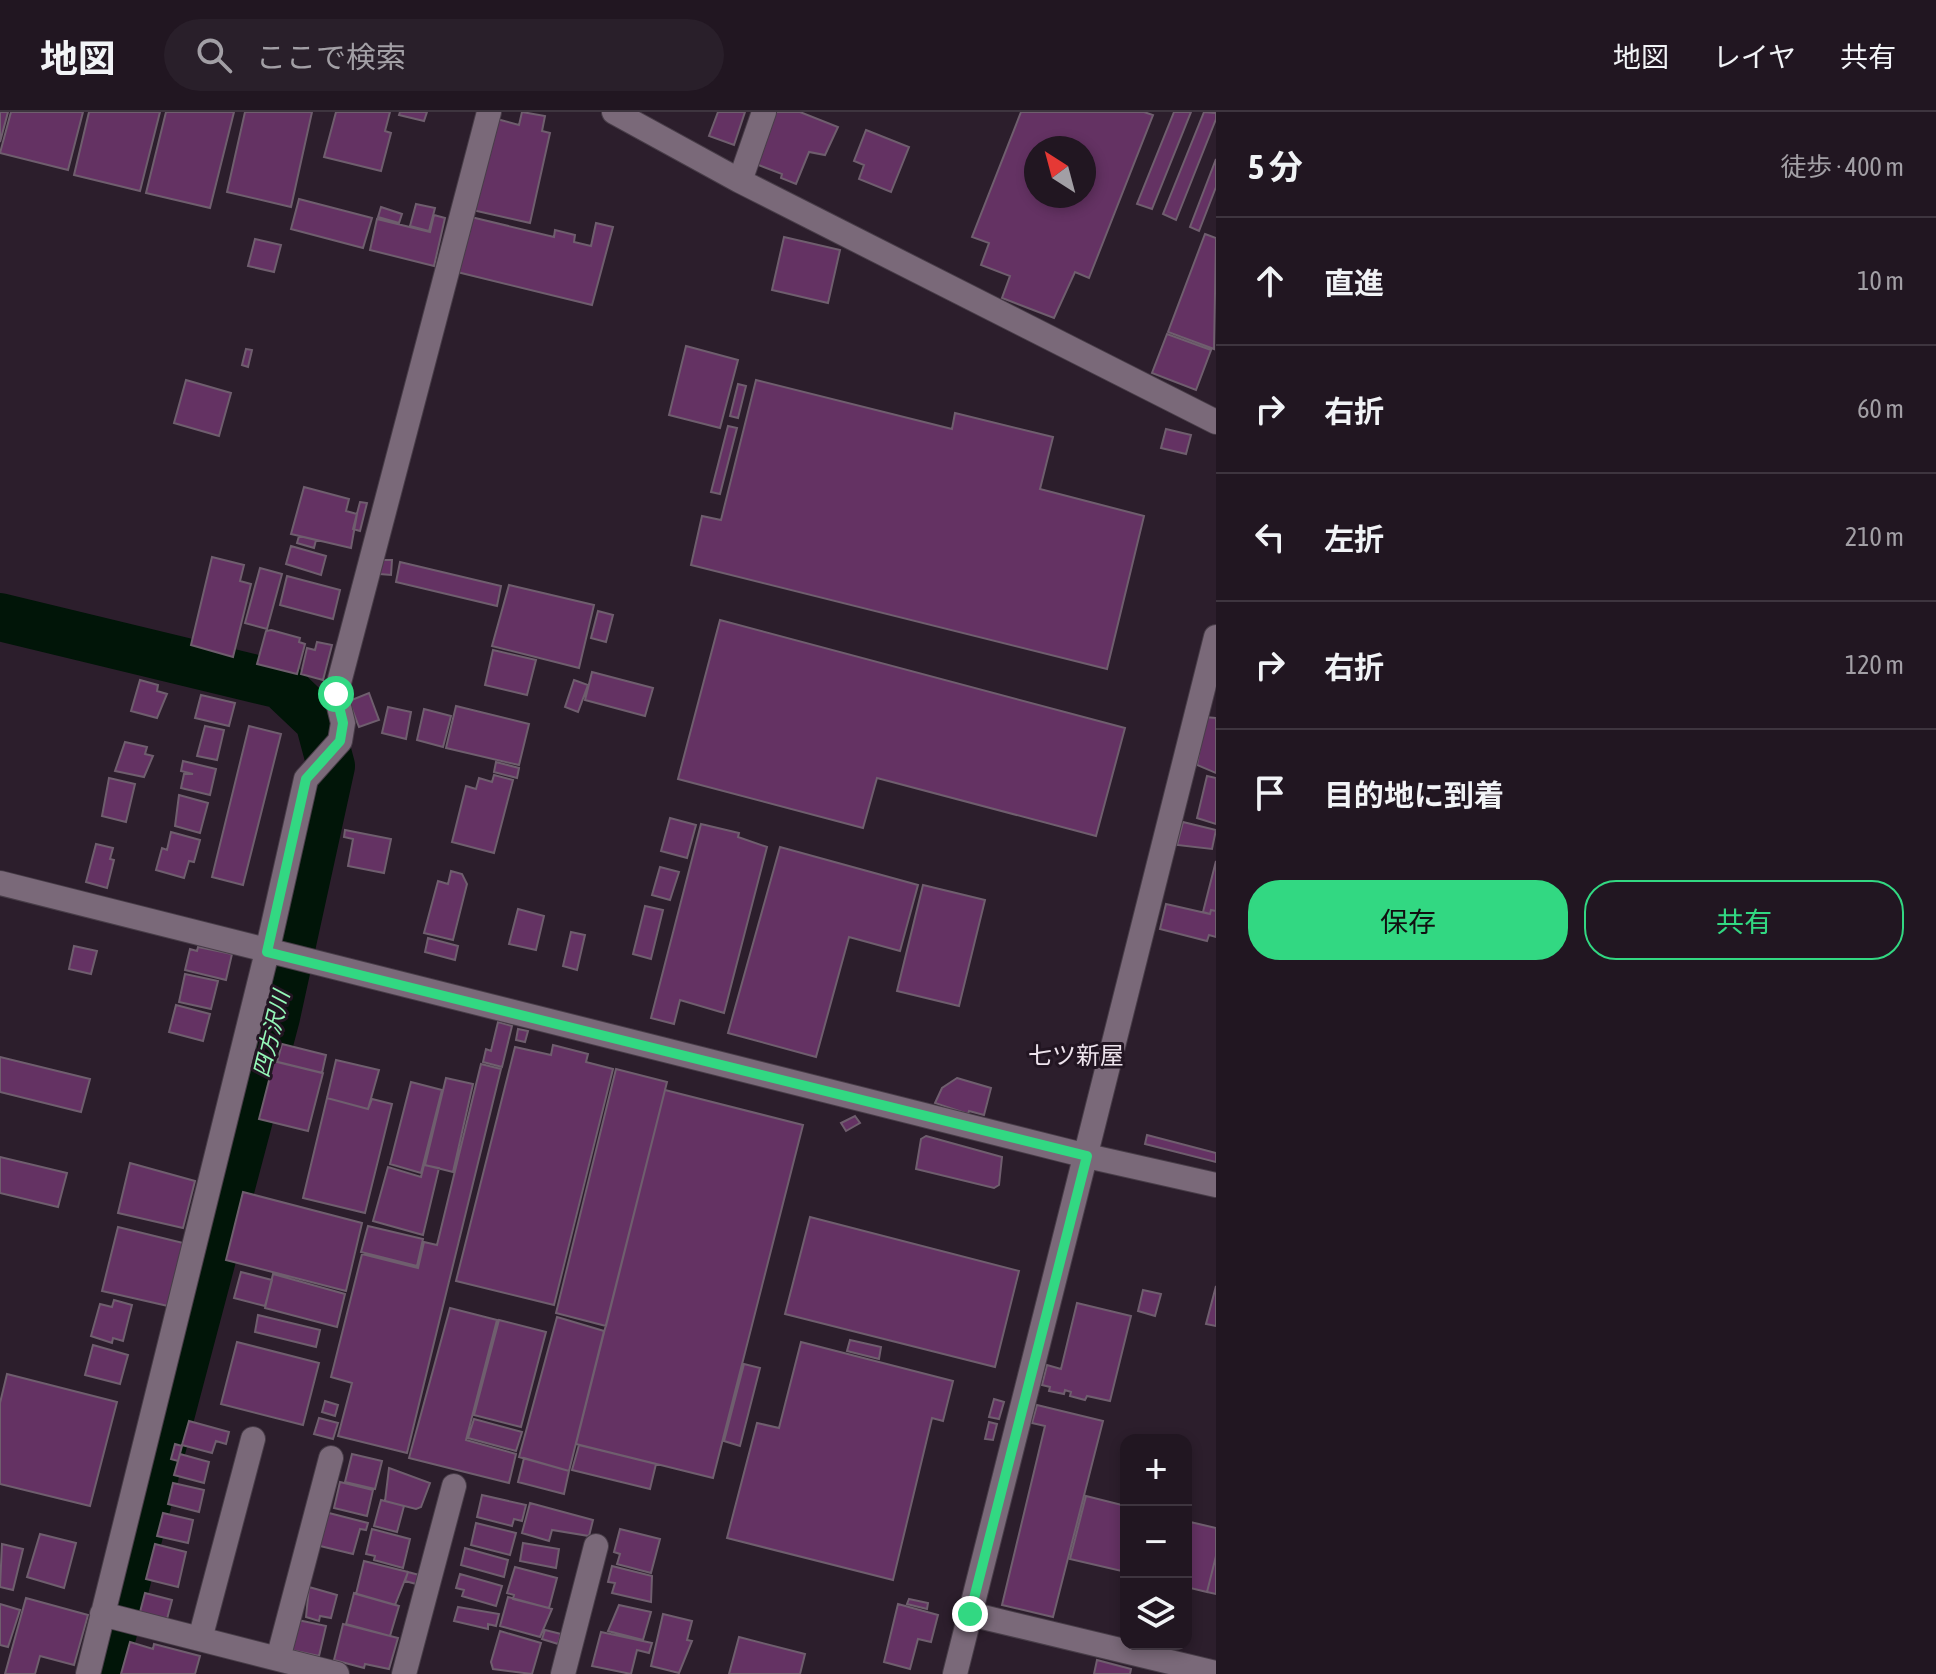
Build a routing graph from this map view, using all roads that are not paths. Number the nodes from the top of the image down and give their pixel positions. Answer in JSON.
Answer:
{"nodes":[{"id":1,"x":489,"y":112,"type":"edge"},
{"id":2,"x":614,"y":112,"type":"edge"},
{"id":3,"x":764,"y":112,"type":"edge"},
{"id":4,"x":740,"y":181,"type":"junction"},
{"id":5,"x":1216,"y":421,"type":"edge"},
{"id":6,"x":1216,"y":637,"type":"edge"},
{"id":7,"x":0,"y":883,"type":"edge"},
{"id":8,"x":267,"y":952,"type":"junction"},
{"id":9,"x":1087,"y":1156,"type":"junction"},
{"id":10,"x":1216,"y":1185,"type":"edge"},
{"id":11,"x":253,"y":1439,"type":"dead end"},
{"id":12,"x":331,"y":1458,"type":"dead end"},
{"id":13,"x":454,"y":1486,"type":"dead end"},
{"id":14,"x":596,"y":1546,"type":"dead end"},
{"id":15,"x":102,"y":1614,"type":"junction"},
{"id":16,"x":970,"y":1614,"type":"junction"},
{"id":17,"x":200,"y":1639,"type":"junction"},
{"id":18,"x":278,"y":1659,"type":"junction"},
{"id":19,"x":1216,"y":1673,"type":"edge"},
{"id":20,"x":88,"y":1674,"type":"edge"},
{"id":21,"x":337,"y":1674,"type":"edge"},
{"id":22,"x":404,"y":1674,"type":"edge"},
{"id":23,"x":563,"y":1674,"type":"edge"},
{"id":24,"x":955,"y":1674,"type":"edge"}],
"edges":[{"from":1,"to":8,"type":"street"},
{"from":2,"to":4,"type":"street"},
{"from":3,"to":4,"type":"street"},
{"from":4,"to":5,"type":"street"},
{"from":6,"to":9,"type":"street"},
{"from":7,"to":8,"type":"street"},
{"from":8,"to":9,"type":"street"},
{"from":8,"to":15,"type":"street"},
{"from":9,"to":10,"type":"street"},
{"from":9,"to":16,"type":"street"},
{"from":11,"to":17,"type":"street"},
{"from":12,"to":18,"type":"street"},
{"from":13,"to":22,"type":"street"},
{"from":14,"to":23,"type":"street"},
{"from":15,"to":17,"type":"street"},
{"from":15,"to":20,"type":"street"},
{"from":16,"to":19,"type":"street"},
{"from":16,"to":24,"type":"street"},
{"from":17,"to":18,"type":"street"},
{"from":18,"to":21,"type":"street"}]}
